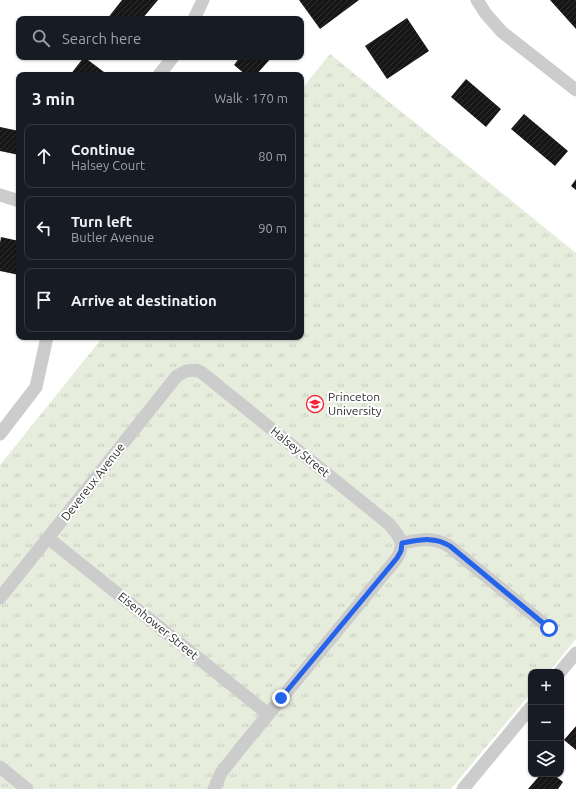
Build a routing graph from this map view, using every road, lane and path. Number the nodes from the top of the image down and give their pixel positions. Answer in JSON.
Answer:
{"nodes":[{"id":1,"x":203,"y":0,"type":"edge"},
{"id":2,"x":477,"y":0,"type":"edge"},
{"id":3,"x":195,"y":16,"type":"edge"},
{"id":4,"x":171,"y":60,"type":"edge"},
{"id":5,"x":161,"y":72,"type":"edge"},
{"id":6,"x":576,"y":90,"type":"edge"},
{"id":7,"x":0,"y":195,"type":"edge"},
{"id":8,"x":16,"y":200,"type":"edge"},
{"id":9,"x":46,"y":340,"type":"edge"},
{"id":10,"x":190,"y":370,"type":"joint"},
{"id":11,"x":0,"y":434,"type":"edge"},
{"id":12,"x":48,"y":538,"type":"junction"},
{"id":13,"x":402,"y":543,"type":"junction"},
{"id":14,"x":0,"y":598,"type":"edge"},
{"id":15,"x":549,"y":628,"type":"dead end"},
{"id":16,"x":576,"y":653,"type":"edge"},
{"id":17,"x":563,"y":669,"type":"edge"},
{"id":18,"x":528,"y":711,"type":"edge"},
{"id":19,"x":268,"y":714,"type":"junction"},
{"id":20,"x":0,"y":767,"type":"edge"},
{"id":21,"x":27,"y":789,"type":"edge"},
{"id":22,"x":214,"y":789,"type":"edge"},
{"id":23,"x":464,"y":789,"type":"edge"}],
"edges":[{"from":1,"to":3,"type":"street"},
{"from":2,"to":6,"type":"street"},
{"from":4,"to":5,"type":"street"},
{"from":7,"to":8,"type":"street"},
{"from":9,"to":11,"type":"street"},
{"from":10,"to":12,"type":"street","name":"Devereux Avenue"},
{"from":10,"to":13,"type":"street","name":"Halsey Street"},
{"from":12,"to":14,"type":"street","name":"Devereux Avenue"},
{"from":12,"to":19,"type":"street","name":"Eisenhower Street"},
{"from":13,"to":15,"type":"street"},
{"from":13,"to":19,"type":"street"},
{"from":16,"to":17,"type":"street"},
{"from":18,"to":23,"type":"street"},
{"from":19,"to":22,"type":"street"},
{"from":20,"to":21,"type":"street"}]}
